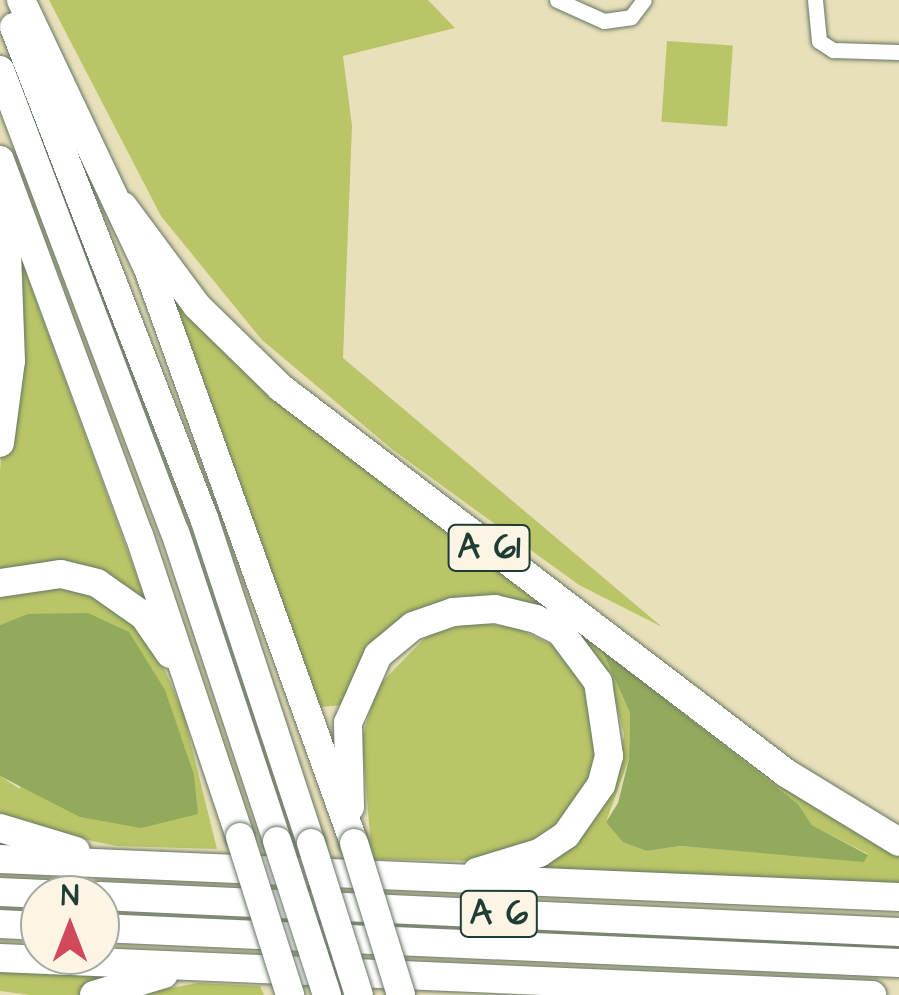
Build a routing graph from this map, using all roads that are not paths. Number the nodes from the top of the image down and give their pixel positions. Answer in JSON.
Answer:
{"nodes":[{"id":1,"x":3,"y":0,"type":"edge"},
{"id":2,"x":20,"y":0,"type":"edge"},
{"id":3,"x":557,"y":0,"type":"edge"},
{"id":4,"x":644,"y":0,"type":"edge"},
{"id":5,"x":815,"y":0,"type":"edge"},
{"id":6,"x":899,"y":52,"type":"edge"},
{"id":7,"x":0,"y":70,"type":"edge"},
{"id":8,"x":2,"y":166,"type":"edge"},
{"id":9,"x":122,"y":206,"type":"junction"},
{"id":10,"x":0,"y":443,"type":"edge"},
{"id":11,"x":0,"y":583,"type":"edge"},
{"id":12,"x":192,"y":690,"type":"junction"},
{"id":13,"x":0,"y":828,"type":"edge"},
{"id":14,"x":899,"y":842,"type":"edge"},
{"id":15,"x":354,"y":843,"type":"junction"},
{"id":16,"x":0,"y":859,"type":"edge"},
{"id":17,"x":130,"y":865,"type":"junction"},
{"id":18,"x":460,"y":878,"type":"junction"},
{"id":19,"x":120,"y":897,"type":"edge"},
{"id":20,"x":899,"y":897,"type":"edge"},
{"id":21,"x":120,"y":929,"type":"edge"},
{"id":22,"x":899,"y":932,"type":"edge"},
{"id":23,"x":0,"y":958,"type":"edge"},
{"id":24,"x":899,"y":963,"type":"edge"},
{"id":25,"x":197,"y":965,"type":"junction"},
{"id":26,"x":515,"y":978,"type":"junction"},
{"id":27,"x":94,"y":995,"type":"edge"},
{"id":28,"x":290,"y":995,"type":"edge"},
{"id":29,"x":327,"y":995,"type":"edge"},
{"id":30,"x":359,"y":995,"type":"edge"},
{"id":31,"x":400,"y":995,"type":"edge"},
{"id":32,"x":577,"y":995,"type":"edge"},
{"id":33,"x":872,"y":995,"type":"edge"}],
"edges":[{"from":1,"to":30,"type":"highway","bridge":true},
{"from":2,"to":9,"type":"highway","number":"A 61"},
{"from":3,"to":4,"type":"street"},
{"from":5,"to":6,"type":"street"},
{"from":7,"to":29,"type":"highway","bridge":true},
{"from":8,"to":10,"type":"highway"},
{"from":8,"to":12,"type":"highway"},
{"from":9,"to":14,"type":"highway","number":"A 61"},
{"from":9,"to":15,"type":"highway","number":"A 61"},
{"from":11,"to":12,"type":"highway"},
{"from":12,"to":28,"type":"highway","bridge":true},
{"from":13,"to":17,"type":"highway"},
{"from":15,"to":18,"type":"highway","number":"A 6"},
{"from":15,"to":31,"type":"highway","bridge":true},
{"from":16,"to":17,"type":"highway"},
{"from":17,"to":18,"type":"highway"},
{"from":18,"to":20,"type":"highway"},
{"from":19,"to":22,"type":"highway","number":"A 6"},
{"from":21,"to":24,"type":"highway","number":"A 6"},
{"from":23,"to":25,"type":"highway"},
{"from":25,"to":26,"type":"highway"},
{"from":25,"to":27,"type":"highway"},
{"from":26,"to":32,"type":"highway"},
{"from":26,"to":33,"type":"highway","number":"A 6"}]}
